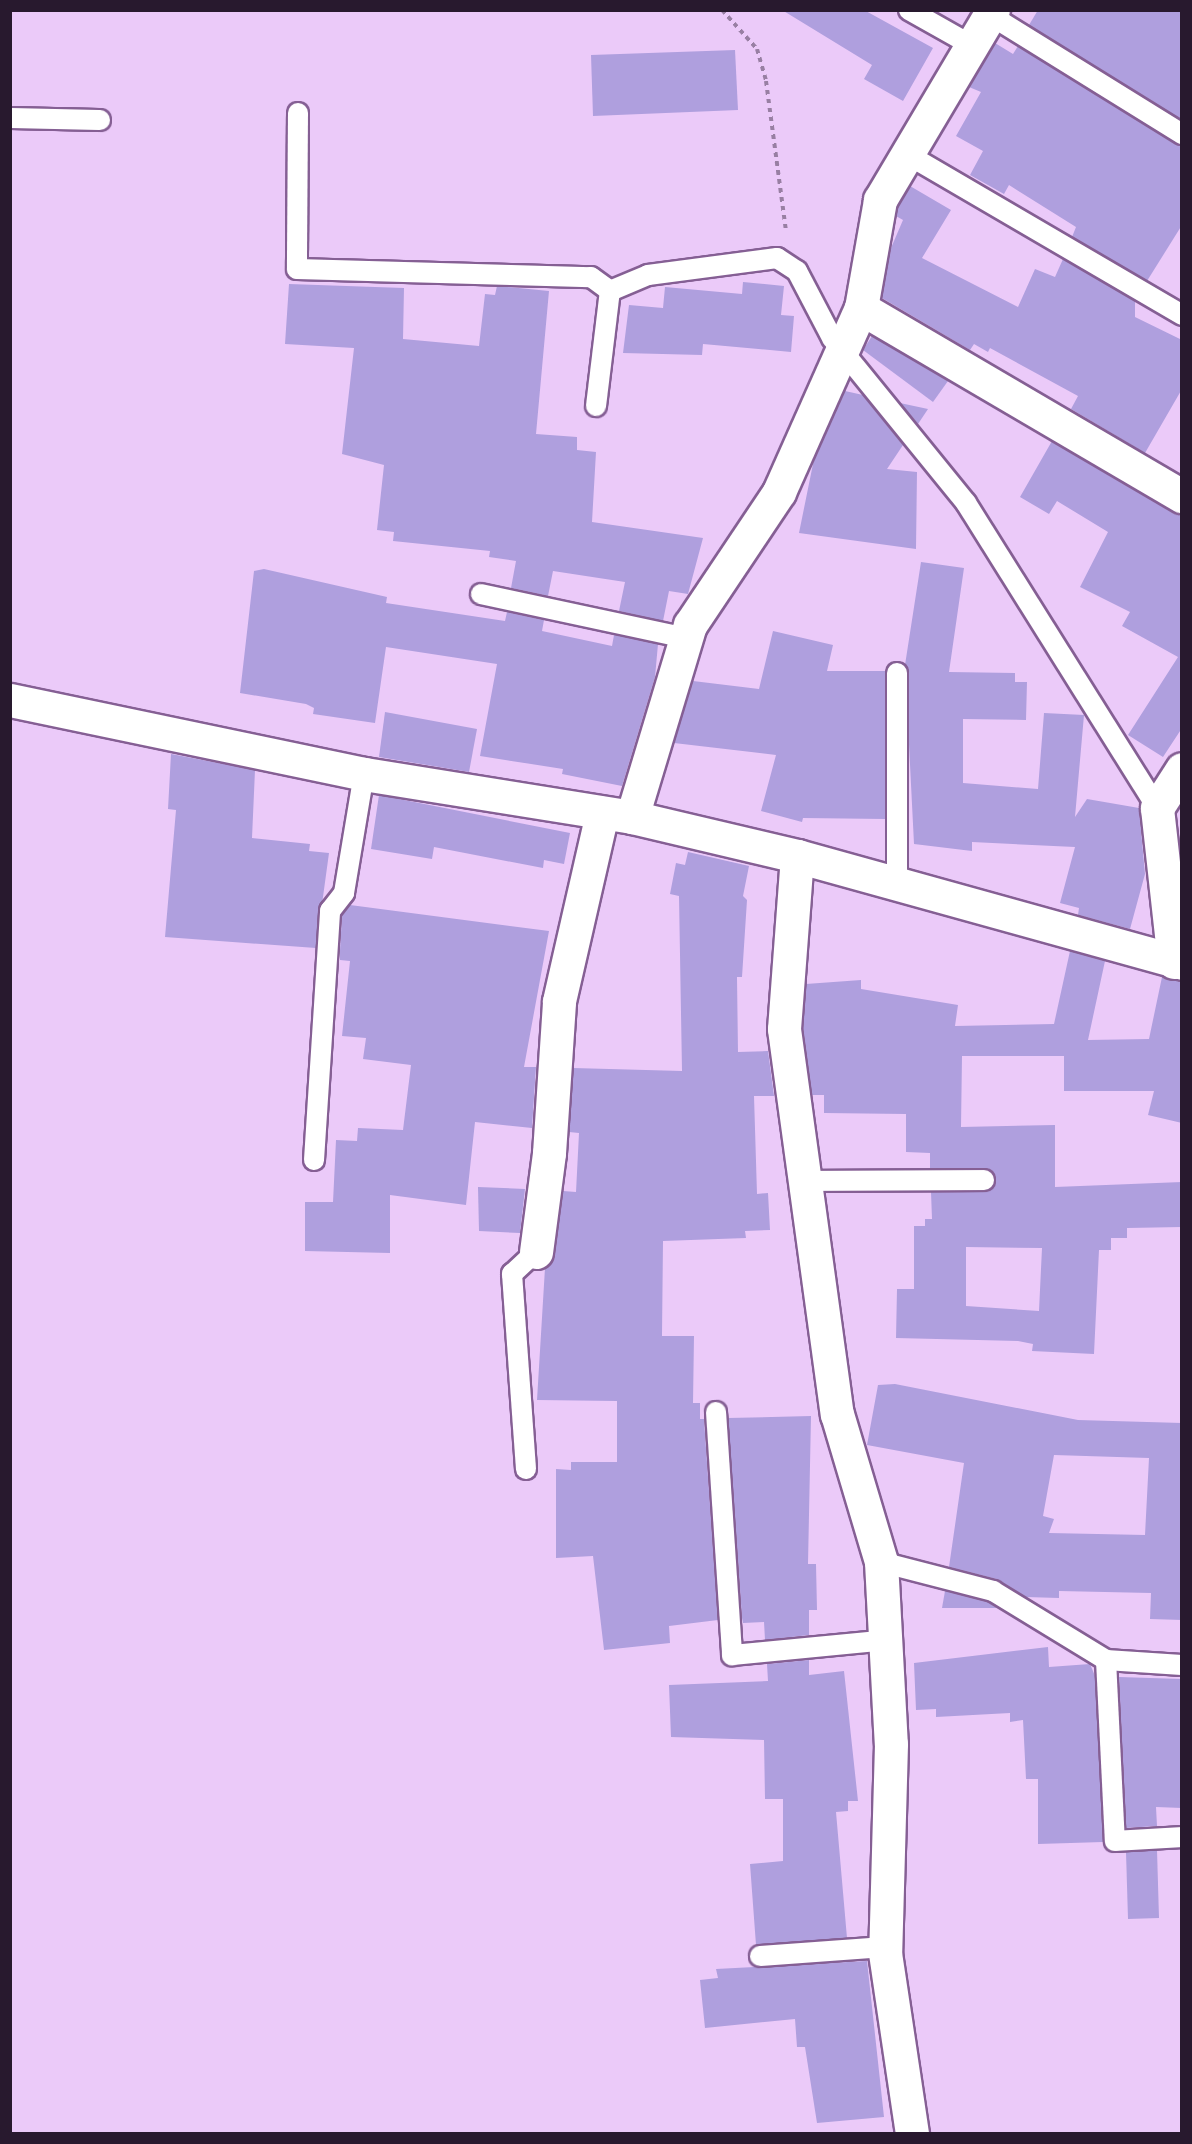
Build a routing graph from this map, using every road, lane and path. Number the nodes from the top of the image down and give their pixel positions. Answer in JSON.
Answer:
{"nodes":[{"id":1,"x":723,"y":10,"type":"edge"},
{"id":2,"x":909,"y":10,"type":"edge"},
{"id":3,"x":991,"y":13,"type":"edge"},
{"id":4,"x":971,"y":45,"type":"junction"},
{"id":5,"x":298,"y":113,"type":"dead end"},
{"id":6,"x":10,"y":118,"type":"edge"},
{"id":7,"x":100,"y":120,"type":"dead end"},
{"id":8,"x":1182,"y":134,"type":"edge"},
{"id":9,"x":905,"y":153,"type":"junction"},
{"id":10,"x":797,"y":271,"type":"junction"},
{"id":11,"x":610,"y":291,"type":"junction"},
{"id":12,"x":861,"y":308,"type":"junction"},
{"id":13,"x":1182,"y":315,"type":"edge"},
{"id":14,"x":843,"y":351,"type":"junction"},
{"id":15,"x":596,"y":406,"type":"dead end"},
{"id":16,"x":1182,"y":496,"type":"edge"},
{"id":17,"x":481,"y":594,"type":"dead end"},
{"id":18,"x":686,"y":638,"type":"junction"},
{"id":19,"x":897,"y":673,"type":"dead end"},
{"id":20,"x":10,"y":700,"type":"edge"},
{"id":21,"x":1182,"y":769,"type":"edge"},
{"id":22,"x":364,"y":774,"type":"junction"},
{"id":23,"x":1157,"y":808,"type":"junction"},
{"id":24,"x":617,"y":815,"type":"junction"},
{"id":25,"x":797,"y":856,"type":"junction"},
{"id":26,"x":897,"y":884,"type":"junction"},
{"id":27,"x":1178,"y":962,"type":"edge"},
{"id":28,"x":314,"y":1160,"type":"dead end"},
{"id":29,"x":984,"y":1180,"type":"dead end"},
{"id":30,"x":805,"y":1181,"type":"junction"},
{"id":31,"x":536,"y":1252,"type":"joint"},
{"id":32,"x":716,"y":1412,"type":"dead end"},
{"id":33,"x":526,"y":1469,"type":"dead end"},
{"id":34,"x":881,"y":1562,"type":"junction"},
{"id":35,"x":887,"y":1640,"type":"junction"},
{"id":36,"x":1106,"y":1660,"type":"junction"},
{"id":37,"x":1182,"y":1665,"type":"edge"},
{"id":38,"x":1182,"y":1837,"type":"edge"},
{"id":39,"x":885,"y":1947,"type":"junction"},
{"id":40,"x":760,"y":1956,"type":"dead end"},
{"id":41,"x":912,"y":2133,"type":"edge"}],
"edges":[{"from":1,"to":10,"type":"path"},
{"from":2,"to":4,"type":"lane"},
{"from":3,"to":4,"type":"street"},
{"from":3,"to":8,"type":"lane"},
{"from":4,"to":9,"type":"street"},
{"from":5,"to":11,"type":"lane"},
{"from":6,"to":7,"type":"lane"},
{"from":9,"to":12,"type":"street"},
{"from":9,"to":13,"type":"lane"},
{"from":10,"to":11,"type":"lane"},
{"from":10,"to":14,"type":"lane"},
{"from":11,"to":15,"type":"lane"},
{"from":12,"to":14,"type":"street"},
{"from":12,"to":16,"type":"street"},
{"from":14,"to":18,"type":"street"},
{"from":14,"to":23,"type":"lane"},
{"from":17,"to":18,"type":"lane"},
{"from":18,"to":24,"type":"street"},
{"from":19,"to":26,"type":"lane"},
{"from":20,"to":22,"type":"street"},
{"from":21,"to":23,"type":"street"},
{"from":22,"to":24,"type":"street"},
{"from":22,"to":28,"type":"lane"},
{"from":23,"to":27,"type":"street"},
{"from":24,"to":25,"type":"street"},
{"from":24,"to":31,"type":"street"},
{"from":25,"to":26,"type":"street"},
{"from":25,"to":30,"type":"street"},
{"from":26,"to":27,"type":"street"},
{"from":29,"to":30,"type":"lane"},
{"from":30,"to":34,"type":"street"},
{"from":31,"to":33,"type":"lane"},
{"from":32,"to":35,"type":"lane"},
{"from":34,"to":35,"type":"street"},
{"from":34,"to":36,"type":"lane"},
{"from":35,"to":39,"type":"street"},
{"from":36,"to":37,"type":"lane"},
{"from":36,"to":38,"type":"lane"},
{"from":39,"to":40,"type":"lane"},
{"from":39,"to":41,"type":"street"}]}
